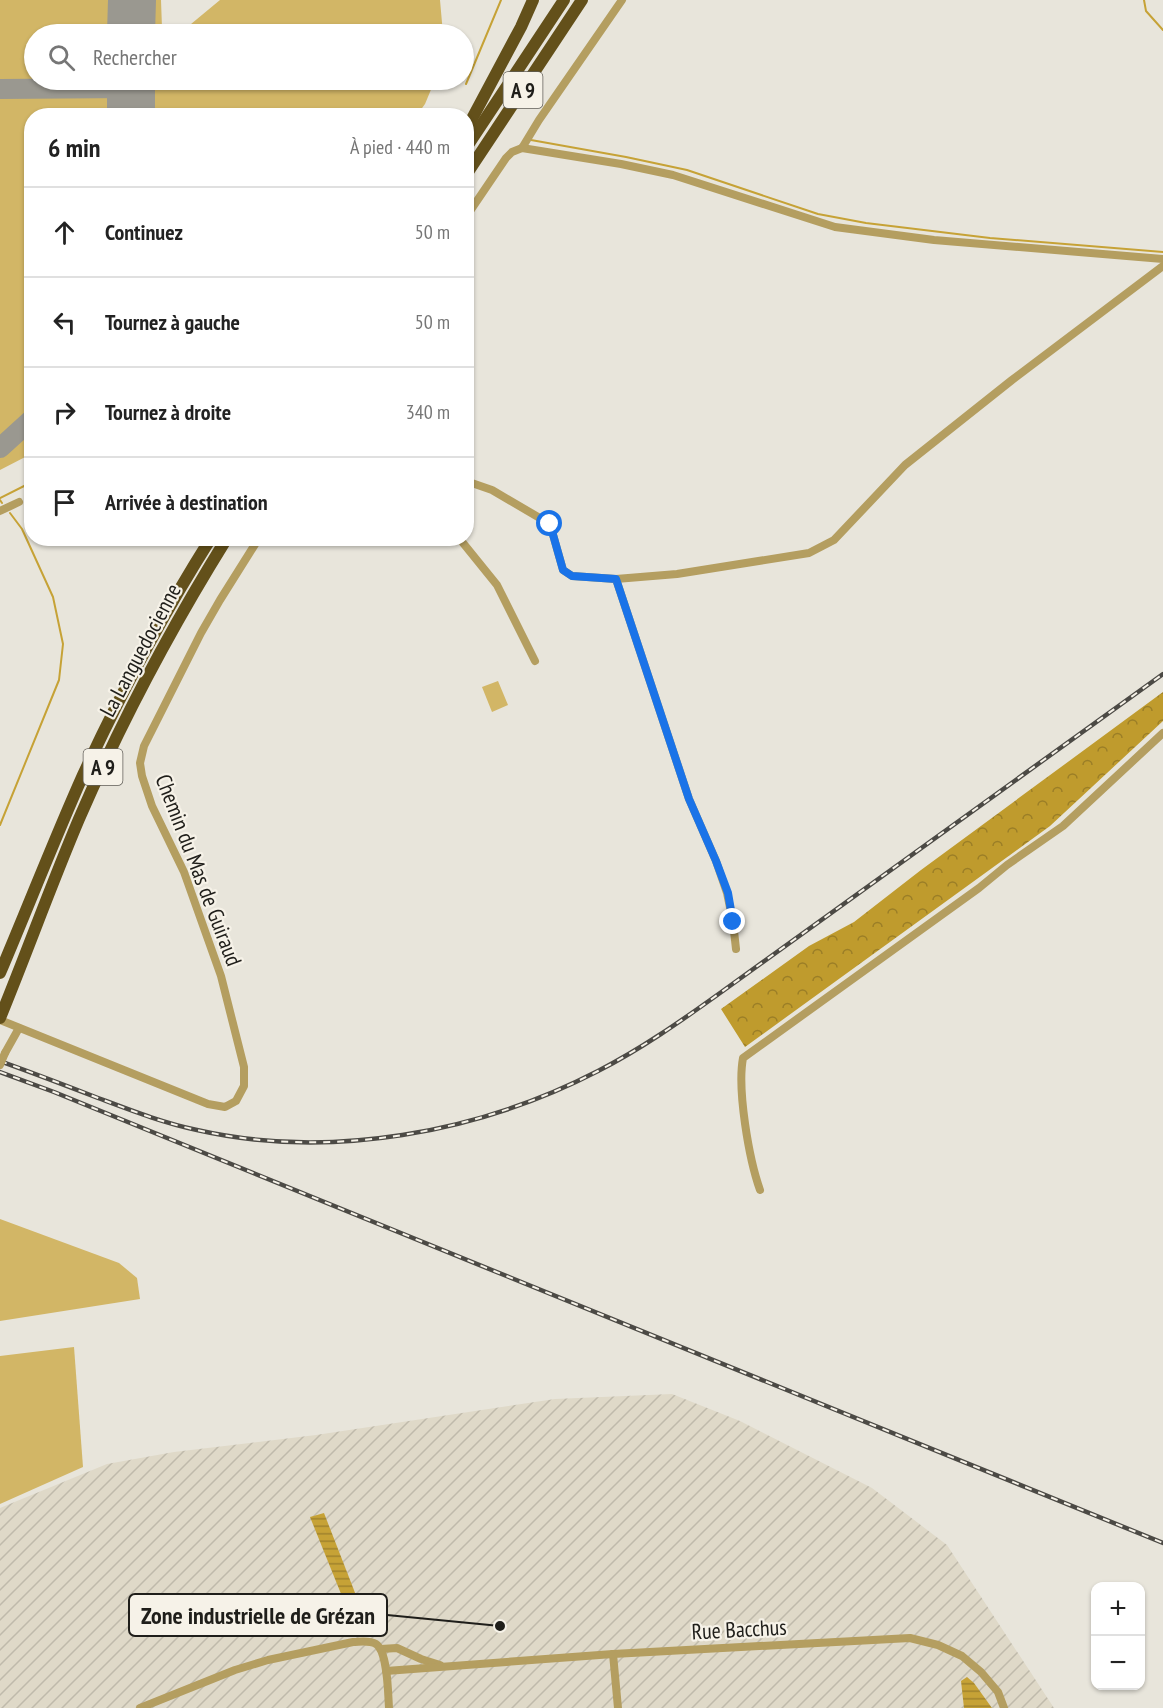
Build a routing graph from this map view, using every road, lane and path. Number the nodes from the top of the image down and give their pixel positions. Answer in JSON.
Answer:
{"nodes":[{"id":1,"x":533,"y":0,"type":"edge"},
{"id":2,"x":564,"y":0,"type":"edge"},
{"id":3,"x":582,"y":0,"type":"edge"},
{"id":4,"x":622,"y":0,"type":"edge"},
{"id":5,"x":474,"y":115,"type":"edge"},
{"id":6,"x":474,"y":136,"type":"edge"},
{"id":7,"x":522,"y":148,"type":"junction"},
{"id":8,"x":474,"y":163,"type":"edge"},
{"id":9,"x":474,"y":205,"type":"edge"},
{"id":10,"x":1163,"y":259,"type":"edge"},
{"id":11,"x":1163,"y":266,"type":"edge"},
{"id":12,"x":474,"y":484,"type":"edge"},
{"id":13,"x":19,"y":502,"type":"dead end"},
{"id":14,"x":0,"y":511,"type":"edge"},
{"id":15,"x":206,"y":546,"type":"edge"},
{"id":16,"x":223,"y":546,"type":"edge"},
{"id":17,"x":254,"y":546,"type":"edge"},
{"id":18,"x":465,"y":546,"type":"edge"},
{"id":19,"x":616,"y":579,"type":"junction"},
{"id":20,"x":535,"y":661,"type":"dead end"},
{"id":21,"x":1163,"y":733,"type":"edge"},
{"id":22,"x":736,"y":949,"type":"dead end"},
{"id":23,"x":0,"y":973,"type":"edge"},
{"id":24,"x":1,"y":1016,"type":"edge"},
{"id":25,"x":19,"y":1028,"type":"junction"},
{"id":26,"x":0,"y":1065,"type":"edge"},
{"id":27,"x":760,"y":1190,"type":"dead end"},
{"id":28,"x":378,"y":1646,"type":"junction"},
{"id":29,"x":613,"y":1654,"type":"junction"},
{"id":30,"x":446,"y":1667,"type":"junction"},
{"id":31,"x":386,"y":1671,"type":"junction"},
{"id":32,"x":140,"y":1708,"type":"edge"},
{"id":33,"x":389,"y":1708,"type":"edge"},
{"id":34,"x":618,"y":1708,"type":"edge"},
{"id":35,"x":1004,"y":1708,"type":"edge"}],
"edges":[{"from":1,"to":5,"type":"highway"},
{"from":2,"to":6,"type":"highway","number":"A 9"},
{"from":3,"to":8,"type":"highway","number":"A 9"},
{"from":4,"to":7,"type":"street"},
{"from":7,"to":9,"type":"street"},
{"from":7,"to":10,"type":"street"},
{"from":11,"to":19,"type":"street"},
{"from":12,"to":19,"type":"street"},
{"from":13,"to":14,"type":"street"},
{"from":15,"to":23,"type":"highway","name":"La Languedocienne","number":"A 9"},
{"from":16,"to":24,"type":"highway","name":"La Languedocienne","number":"A 9"},
{"from":17,"to":25,"type":"street","name":"Chemin du Mas de Guiraud"},
{"from":18,"to":20,"type":"street"},
{"from":19,"to":22,"type":"street"},
{"from":21,"to":27,"type":"street"},
{"from":24,"to":25,"type":"street"},
{"from":25,"to":26,"type":"street","bridge":true},
{"from":28,"to":30,"type":"street","name":"Rue Bacchus"},
{"from":28,"to":31,"type":"street"},
{"from":28,"to":32,"type":"street","name":"Rue Bacchus"},
{"from":29,"to":30,"type":"street","name":"Rue Bacchus"},
{"from":29,"to":34,"type":"street"},
{"from":29,"to":35,"type":"street","name":"Rue Bacchus"},
{"from":30,"to":31,"type":"street","name":"Rue Bacchus"},
{"from":31,"to":33,"type":"street"}]}
